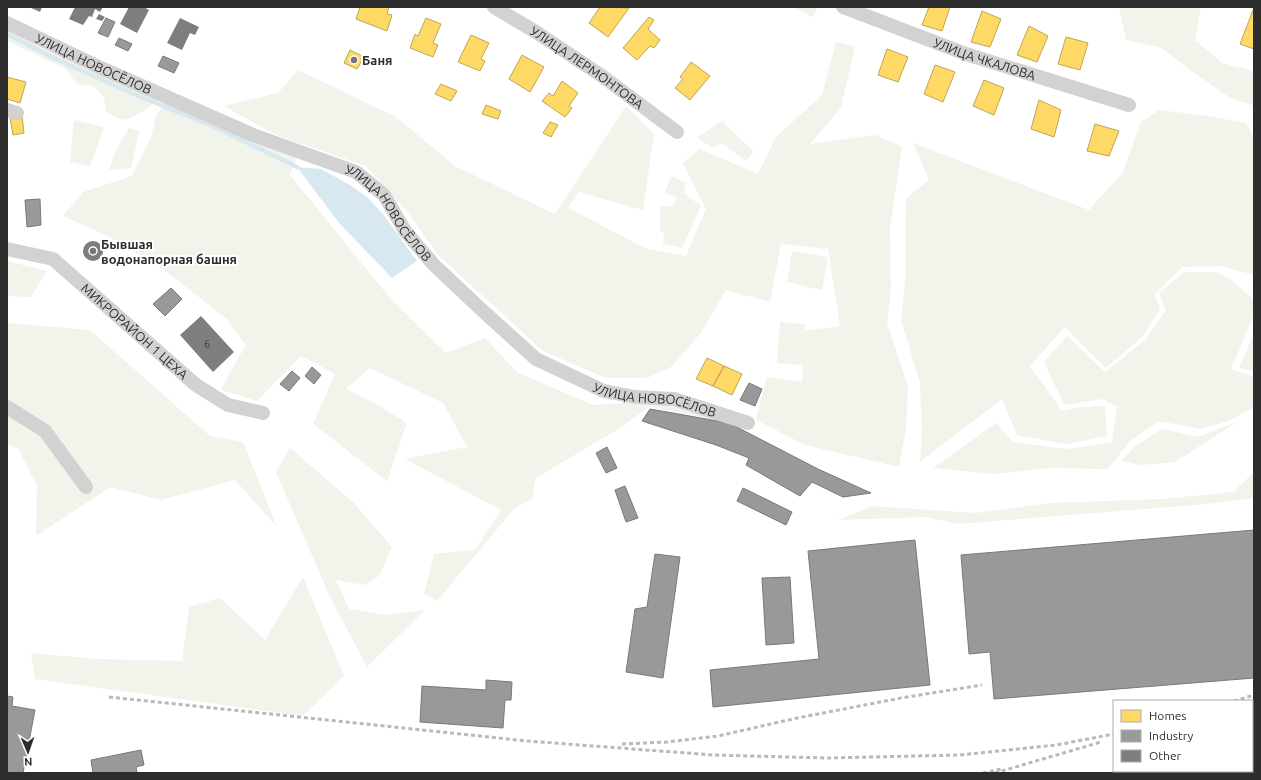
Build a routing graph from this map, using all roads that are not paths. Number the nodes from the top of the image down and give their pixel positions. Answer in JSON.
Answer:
{"nodes":[{"id":1,"x":494,"y":7,"type":"edge"},
{"id":2,"x":843,"y":7,"type":"edge"},
{"id":3,"x":7,"y":23,"type":"edge"},
{"id":4,"x":1129,"y":105,"type":"dead end"},
{"id":5,"x":677,"y":132,"type":"dead end"},
{"id":6,"x":7,"y":250,"type":"edge"},
{"id":7,"x":7,"y":407,"type":"edge"},
{"id":8,"x":263,"y":413,"type":"dead end"},
{"id":9,"x":748,"y":423,"type":"dead end"},
{"id":10,"x":86,"y":487,"type":"dead end"}],
"edges":[{"from":1,"to":5,"type":"street","name":"УЛИЦА ЛЕРМОНТОВА"},
{"from":2,"to":4,"type":"street","name":"УЛИЦА ЧКАЛОВА"},
{"from":3,"to":9,"type":"street","name":"УЛИЦА НОВОСЁЛОВ"},
{"from":6,"to":8,"type":"street","name":"МИКРОРАЙОН 1 ЦЕХА"},
{"from":7,"to":10,"type":"street"}]}
